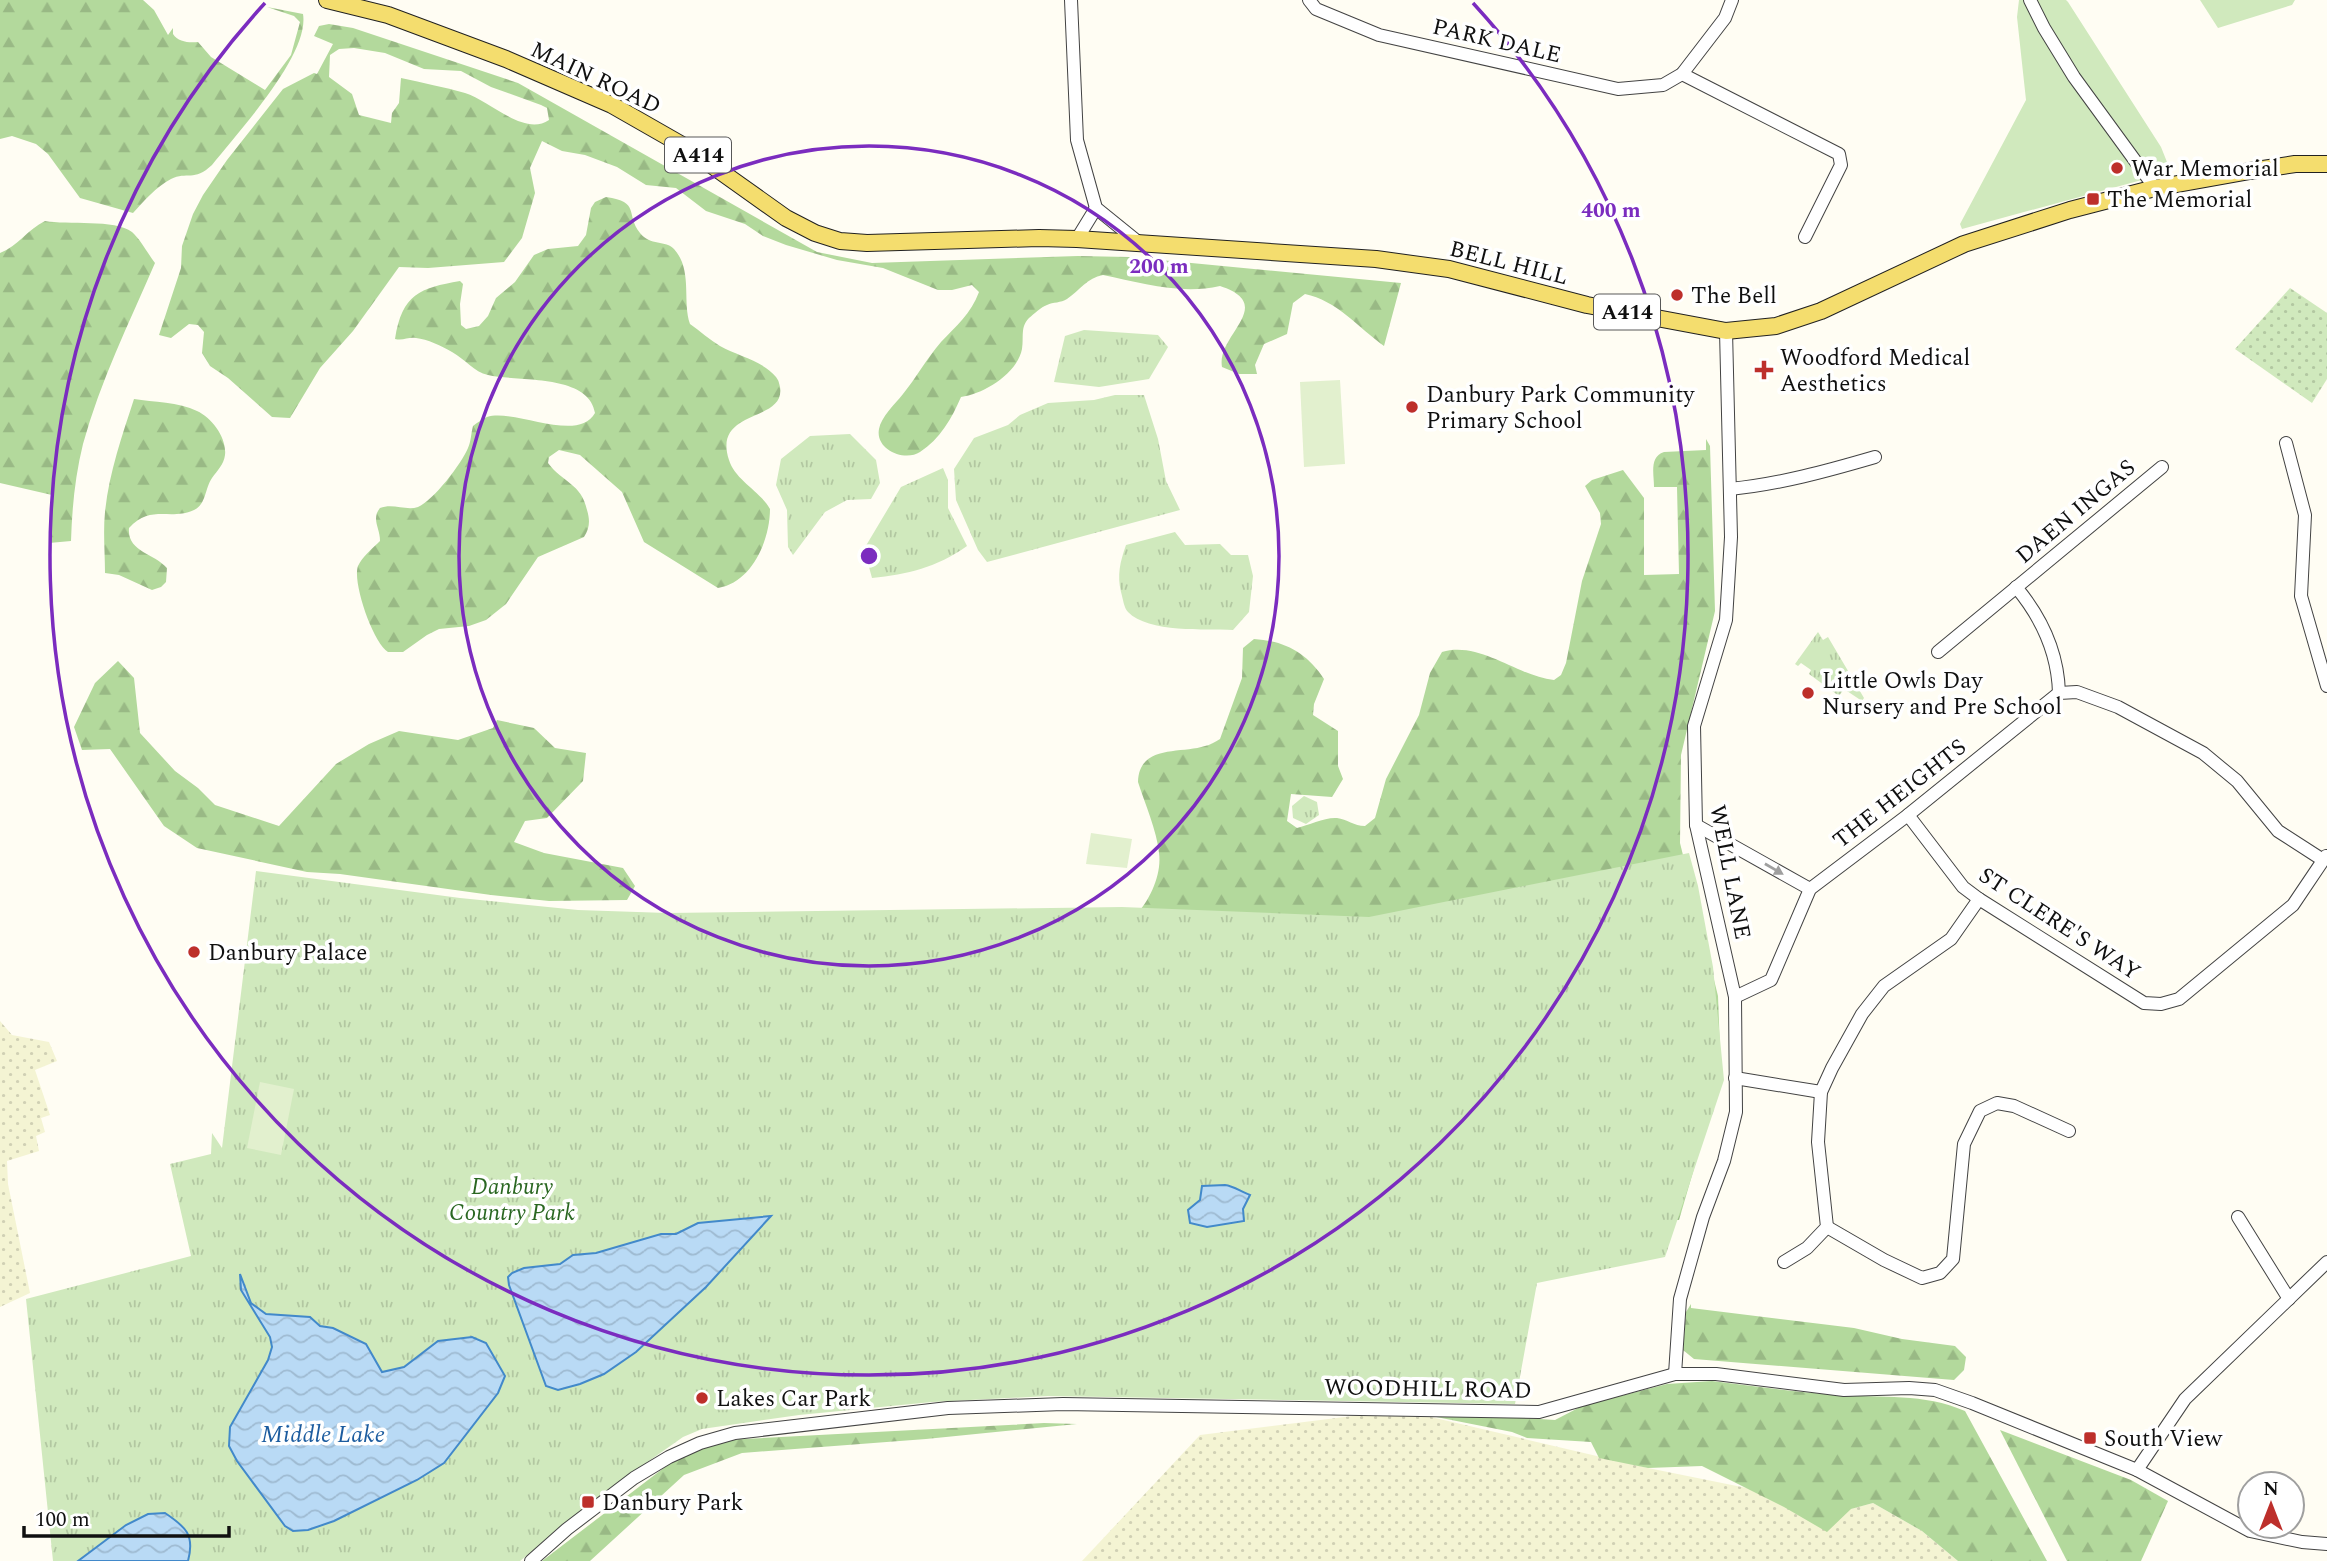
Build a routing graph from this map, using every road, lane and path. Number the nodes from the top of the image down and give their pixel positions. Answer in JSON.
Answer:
{"nodes":[{"id":1,"x":327,"y":0,"type":"edge"},
{"id":2,"x":1071,"y":0,"type":"edge"},
{"id":3,"x":1308,"y":0,"type":"edge"},
{"id":4,"x":1732,"y":0,"type":"edge"},
{"id":5,"x":2030,"y":0,"type":"edge"},
{"id":6,"x":1682,"y":75,"type":"junction"},
{"id":7,"x":2327,"y":164,"type":"edge"},
{"id":8,"x":2155,"y":188,"type":"junction"},
{"id":9,"x":1096,"y":208,"type":"junction"},
{"id":10,"x":1805,"y":237,"type":"dead end"},
{"id":11,"x":1077,"y":239,"type":"junction"},
{"id":12,"x":1138,"y":242,"type":"junction"},
{"id":13,"x":1726,"y":331,"type":"junction"},
{"id":14,"x":2286,"y":443,"type":"dead end"},
{"id":15,"x":1875,"y":457,"type":"dead end"},
{"id":16,"x":2162,"y":467,"type":"dead end"},
{"id":17,"x":1730,"y":489,"type":"junction"},
{"id":18,"x":2016,"y":587,"type":"junction"},
{"id":19,"x":1938,"y":652,"type":"dead end"},
{"id":20,"x":2327,"y":686,"type":"edge"},
{"id":21,"x":2059,"y":693,"type":"junction"},
{"id":22,"x":1908,"y":814,"type":"junction"},
{"id":23,"x":1696,"y":825,"type":"junction"},
{"id":24,"x":2325,"y":857,"type":"edge"},
{"id":25,"x":1810,"y":889,"type":"junction"},
{"id":26,"x":1979,"y":899,"type":"junction"},
{"id":27,"x":1735,"y":998,"type":"junction"},
{"id":28,"x":1735,"y":1078,"type":"junction"},
{"id":29,"x":1821,"y":1092,"type":"junction"},
{"id":30,"x":2068,"y":1131,"type":"dead end"},
{"id":31,"x":2238,"y":1217,"type":"dead end"},
{"id":32,"x":1827,"y":1227,"type":"junction"},
{"id":33,"x":1784,"y":1262,"type":"dead end"},
{"id":34,"x":2327,"y":1262,"type":"edge"},
{"id":35,"x":2289,"y":1299,"type":"junction"},
{"id":36,"x":1675,"y":1374,"type":"junction"},
{"id":37,"x":2137,"y":1470,"type":"junction"},
{"id":38,"x":2327,"y":1544,"type":"edge"},
{"id":39,"x":531,"y":1561,"type":"edge"}],
"edges":[{"from":1,"to":11,"type":"main road","name":"MAIN ROAD","number":"A414"},
{"from":2,"to":9,"type":"street"},
{"from":3,"to":6,"type":"street","name":"PARK DALE"},
{"from":4,"to":6,"type":"street"},
{"from":5,"to":8,"type":"street"},
{"from":6,"to":10,"type":"street"},
{"from":7,"to":8,"type":"main road","number":"A414"},
{"from":8,"to":13,"type":"main road","name":"BELL HILL","number":"A414"},
{"from":9,"to":11,"type":"street"},
{"from":9,"to":12,"type":"street"},
{"from":11,"to":12,"type":"main road","name":"BELL HILL","number":"A414"},
{"from":12,"to":13,"type":"main road","name":"BELL HILL","number":"A414"},
{"from":13,"to":17,"type":"street","name":"WELL LANE"},
{"from":14,"to":20,"type":"street"},
{"from":15,"to":17,"type":"street"},
{"from":16,"to":18,"type":"street","name":"DAEN INGAS"},
{"from":17,"to":23,"type":"street","name":"WELL LANE"},
{"from":18,"to":19,"type":"street","name":"DAEN INGAS"},
{"from":18,"to":21,"type":"street","name":"DAEN INGAS"},
{"from":21,"to":22,"type":"street","name":"THE HEIGHTS"},
{"from":21,"to":24,"type":"street"},
{"from":22,"to":25,"type":"street","name":"THE HEIGHTS"},
{"from":22,"to":26,"type":"street","name":"ST CLERE'S WAY"},
{"from":23,"to":25,"type":"street","one_way":true},
{"from":23,"to":27,"type":"street","name":"WELL LANE"},
{"from":24,"to":26,"type":"street","name":"ST CLERE'S WAY"},
{"from":25,"to":27,"type":"street","name":"THE HEIGHTS"},
{"from":26,"to":29,"type":"street"},
{"from":27,"to":28,"type":"street","name":"WELL LANE"},
{"from":28,"to":29,"type":"street"},
{"from":28,"to":36,"type":"street","name":"WELL LANE"},
{"from":29,"to":32,"type":"street"},
{"from":30,"to":32,"type":"street"},
{"from":31,"to":35,"type":"street"},
{"from":32,"to":33,"type":"street"},
{"from":34,"to":35,"type":"street"},
{"from":35,"to":37,"type":"street"},
{"from":36,"to":37,"type":"street","name":"WOODHILL ROAD"},
{"from":36,"to":39,"type":"street","name":"WOODHILL ROAD"},
{"from":37,"to":38,"type":"street","name":"WOODHILL ROAD"}]}
